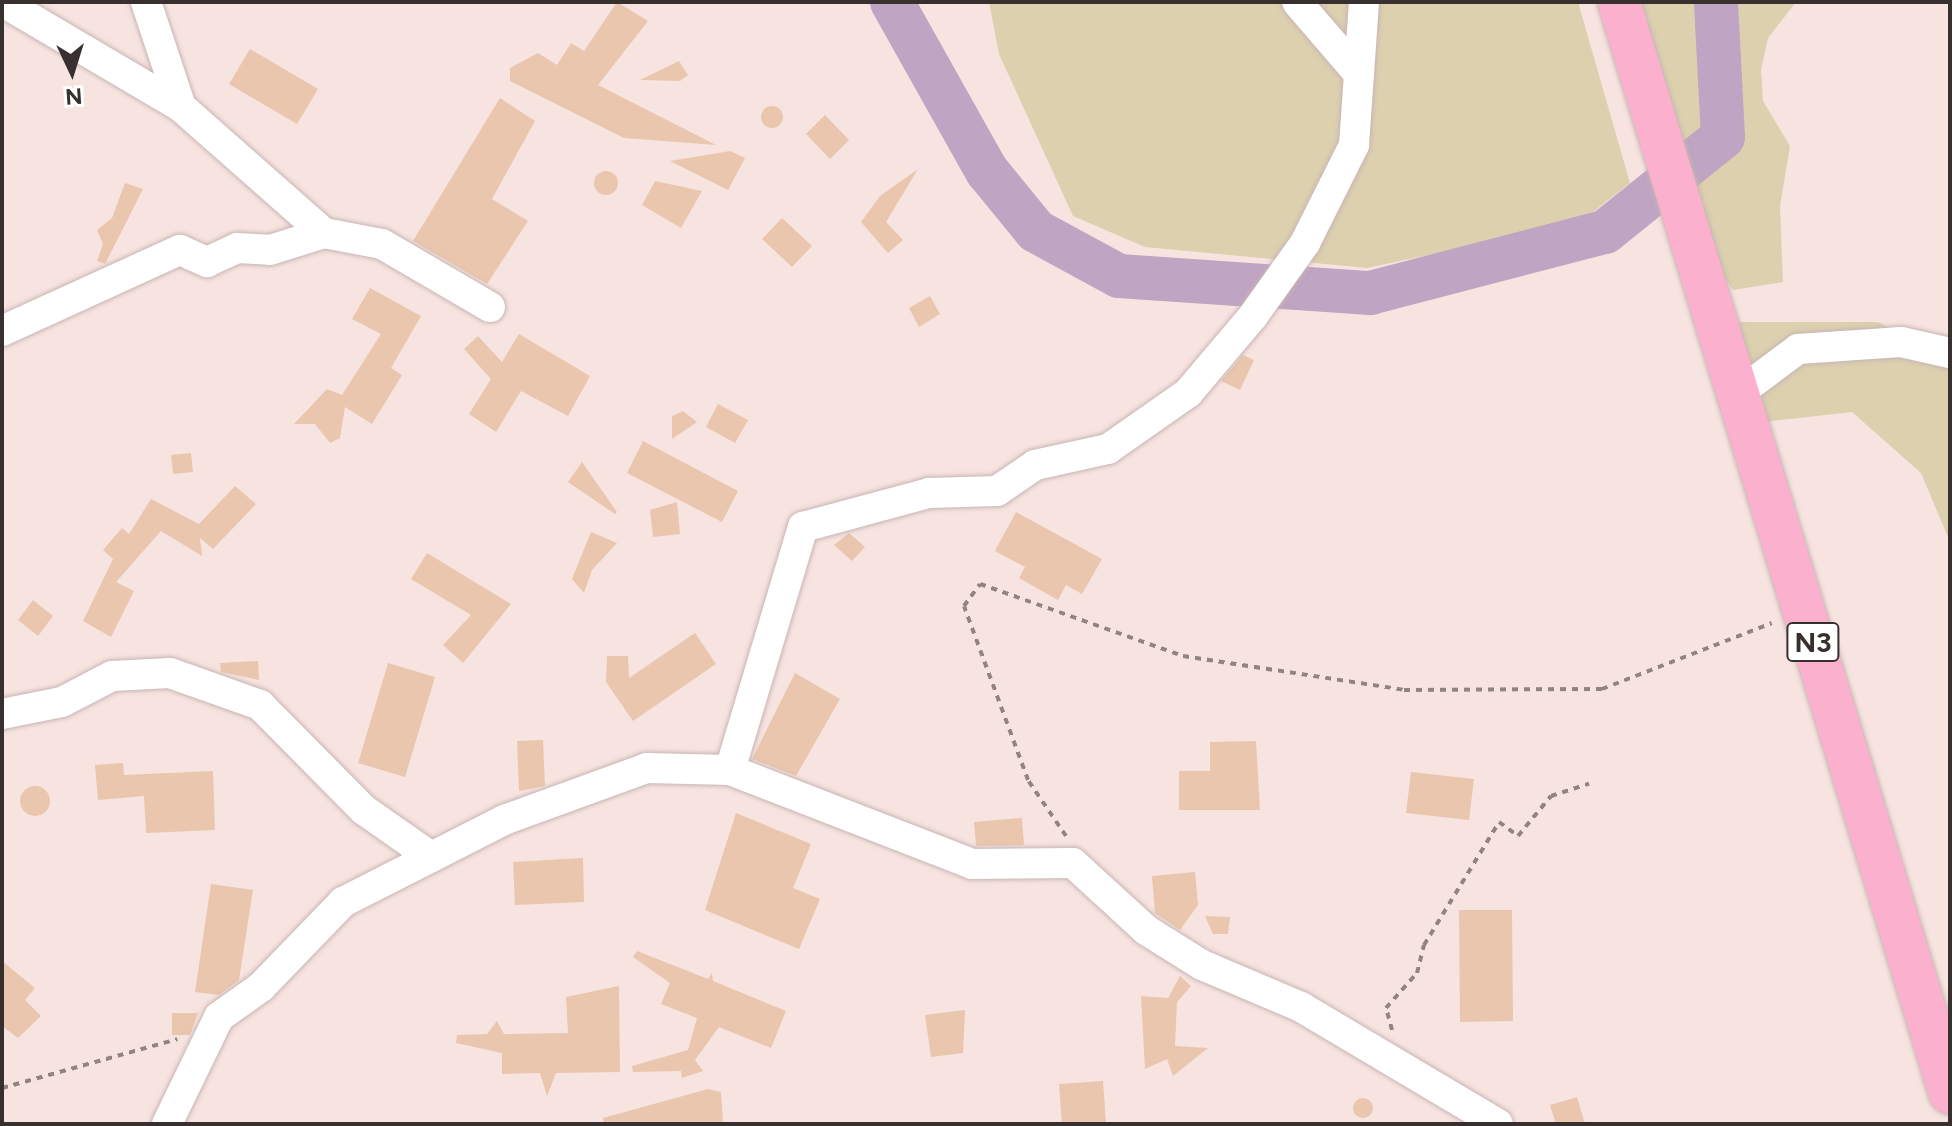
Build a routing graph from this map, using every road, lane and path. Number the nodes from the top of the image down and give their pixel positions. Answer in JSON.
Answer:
{"nodes":[{"id":1,"x":3,"y":2,"type":"edge"},
{"id":2,"x":146,"y":2,"type":"edge"},
{"id":3,"x":1297,"y":2,"type":"edge"},
{"id":4,"x":1364,"y":2,"type":"edge"},
{"id":5,"x":1619,"y":2,"type":"edge"},
{"id":6,"x":1359,"y":74,"type":"junction"},
{"id":7,"x":181,"y":107,"type":"junction"},
{"id":8,"x":324,"y":233,"type":"junction"},
{"id":9,"x":490,"y":307,"type":"dead end"},
{"id":10,"x":2,"y":331,"type":"edge"},
{"id":11,"x":1950,"y":353,"type":"edge"},
{"id":12,"x":1739,"y":393,"type":"junction"},
{"id":13,"x":1804,"y":610,"type":"junction"},
{"id":14,"x":2,"y":714,"type":"edge"},
{"id":15,"x":730,"y":770,"type":"junction"},
{"id":16,"x":1589,"y":784,"type":"dead end"},
{"id":17,"x":1073,"y":846,"type":"dead end"},
{"id":18,"x":431,"y":857,"type":"junction"},
{"id":19,"x":219,"y":1017,"type":"junction"},
{"id":20,"x":1403,"y":1067,"type":"junction"},
{"id":21,"x":2,"y":1088,"type":"edge"},
{"id":22,"x":1950,"y":1093,"type":"edge"},
{"id":23,"x":167,"y":1124,"type":"edge"},
{"id":24,"x":1498,"y":1124,"type":"edge"}],
"edges":[{"from":1,"to":7,"type":"street"},
{"from":2,"to":7,"type":"street"},
{"from":3,"to":6,"type":"street"},
{"from":4,"to":6,"type":"street"},
{"from":5,"to":12,"type":"highway","number":"N3"},
{"from":6,"to":15,"type":"street"},
{"from":7,"to":8,"type":"street"},
{"from":8,"to":9,"type":"street"},
{"from":8,"to":10,"type":"street"},
{"from":11,"to":12,"type":"street"},
{"from":12,"to":13,"type":"highway","number":"N3"},
{"from":13,"to":17,"type":"path"},
{"from":13,"to":22,"type":"highway","number":"N3"},
{"from":14,"to":18,"type":"street"},
{"from":15,"to":18,"type":"street"},
{"from":15,"to":20,"type":"street"},
{"from":16,"to":20,"type":"path"},
{"from":18,"to":19,"type":"street"},
{"from":19,"to":21,"type":"path"},
{"from":19,"to":23,"type":"street"},
{"from":20,"to":24,"type":"street"}]}
